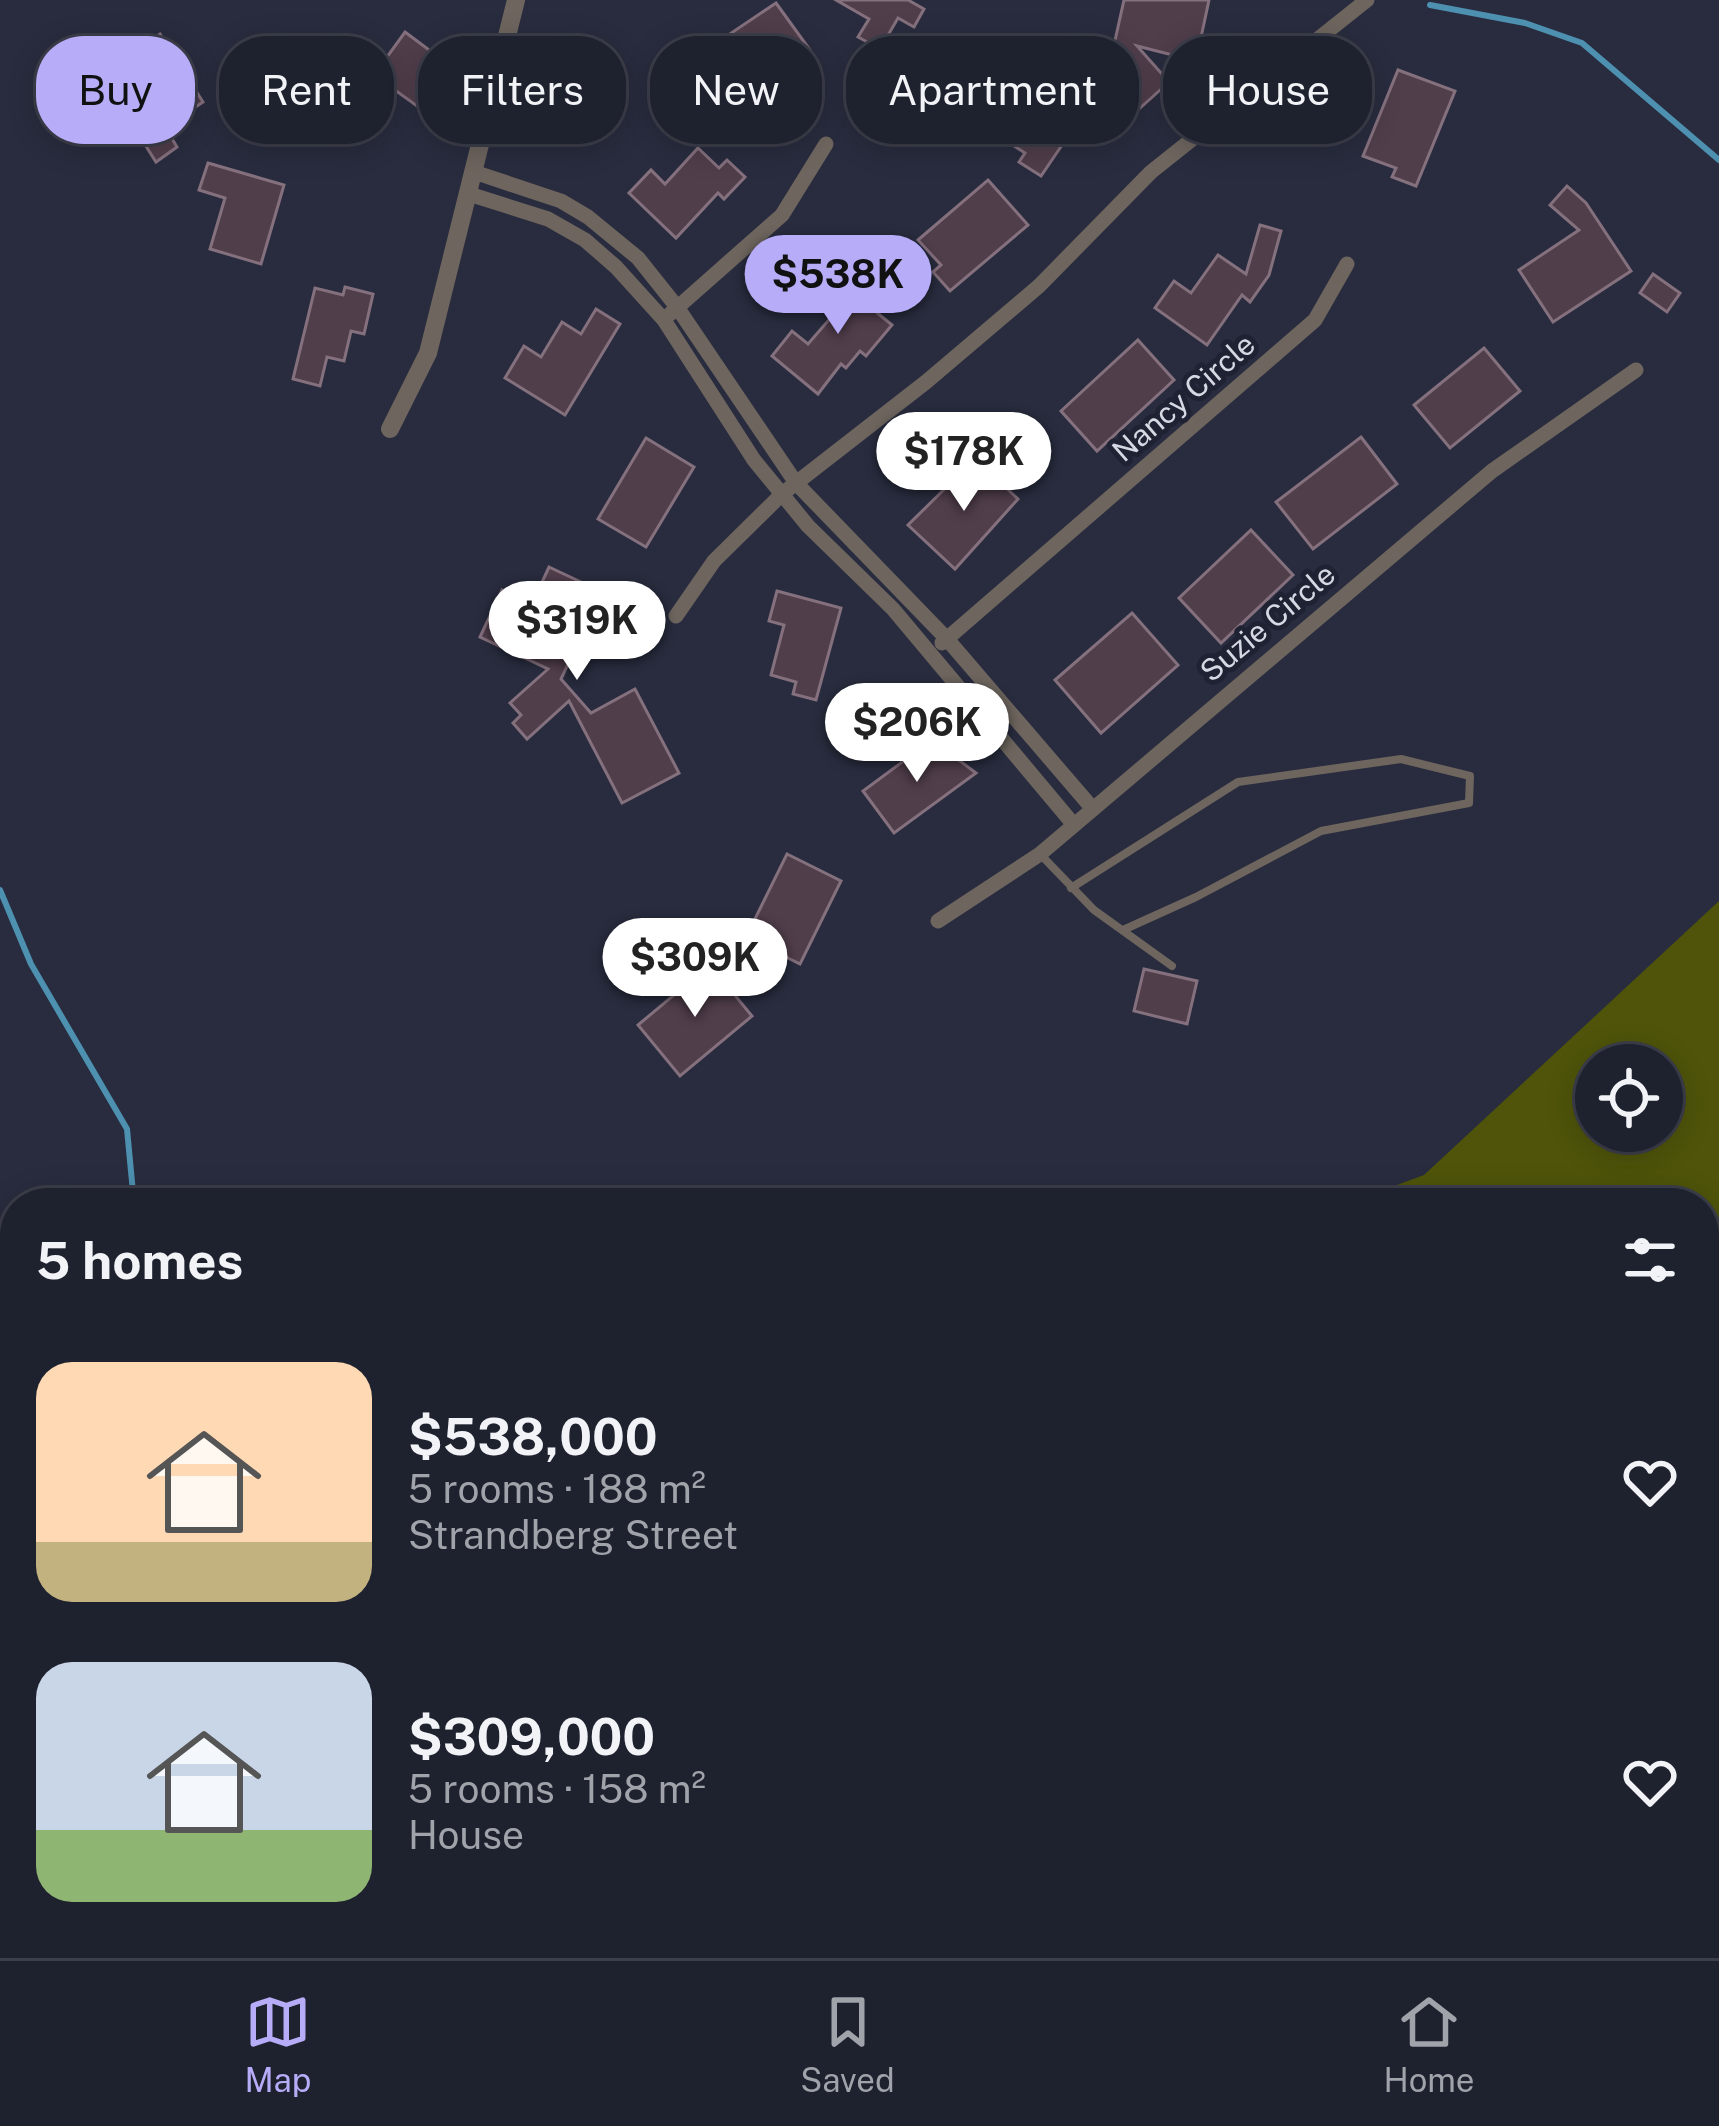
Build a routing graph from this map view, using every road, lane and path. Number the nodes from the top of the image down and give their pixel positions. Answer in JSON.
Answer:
{"nodes":[{"id":1,"x":516,"y":0,"type":"edge"},
{"id":2,"x":1367,"y":0,"type":"edge"},
{"id":3,"x":826,"y":143,"type":"dead end"},
{"id":4,"x":474,"y":172,"type":"junction"},
{"id":5,"x":469,"y":194,"type":"junction"},
{"id":6,"x":1347,"y":264,"type":"dead end"},
{"id":7,"x":677,"y":308,"type":"junction"},
{"id":8,"x":664,"y":320,"type":"junction"},
{"id":9,"x":1636,"y":370,"type":"dead end"},
{"id":10,"x":390,"y":430,"type":"dead end"},
{"id":11,"x":789,"y":488,"type":"junction"},
{"id":12,"x":676,"y":616,"type":"dead end"},
{"id":13,"x":947,"y":639,"type":"junction"},
{"id":14,"x":931,"y":652,"type":"junction"},
{"id":15,"x":1093,"y":809,"type":"junction"},
{"id":16,"x":1074,"y":825,"type":"junction"},
{"id":17,"x":1040,"y":854,"type":"junction"},
{"id":18,"x":1071,"y":888,"type":"junction"},
{"id":19,"x":938,"y":921,"type":"dead end"},
{"id":20,"x":1123,"y":930,"type":"junction"},
{"id":21,"x":1172,"y":966,"type":"dead end"}],
"edges":[{"from":1,"to":4,"type":"street"},
{"from":2,"to":11,"type":"street"},
{"from":3,"to":7,"type":"street"},
{"from":4,"to":5,"type":"street"},
{"from":4,"to":7,"type":"street"},
{"from":5,"to":8,"type":"street"},
{"from":5,"to":10,"type":"street"},
{"from":6,"to":13,"type":"street","name":"Nancy Circle"},
{"from":7,"to":8,"type":"street"},
{"from":7,"to":11,"type":"street"},
{"from":8,"to":11,"type":"street"},
{"from":9,"to":15,"type":"street","name":"Suzie Circle"},
{"from":11,"to":12,"type":"street"},
{"from":11,"to":13,"type":"street"},
{"from":11,"to":14,"type":"street"},
{"from":13,"to":14,"type":"street","name":"Nancy Circle"},
{"from":13,"to":15,"type":"street"},
{"from":14,"to":16,"type":"street"},
{"from":15,"to":16,"type":"street","name":"Suzie Circle"},
{"from":16,"to":17,"type":"street","name":"Suzie Circle"},
{"from":17,"to":18,"type":"lane"},
{"from":17,"to":19,"type":"street","name":"Suzie Circle"},
{"from":18,"to":20,"type":"lane"},
{"from":18,"to":20,"type":"lane"},
{"from":20,"to":21,"type":"lane"}]}
